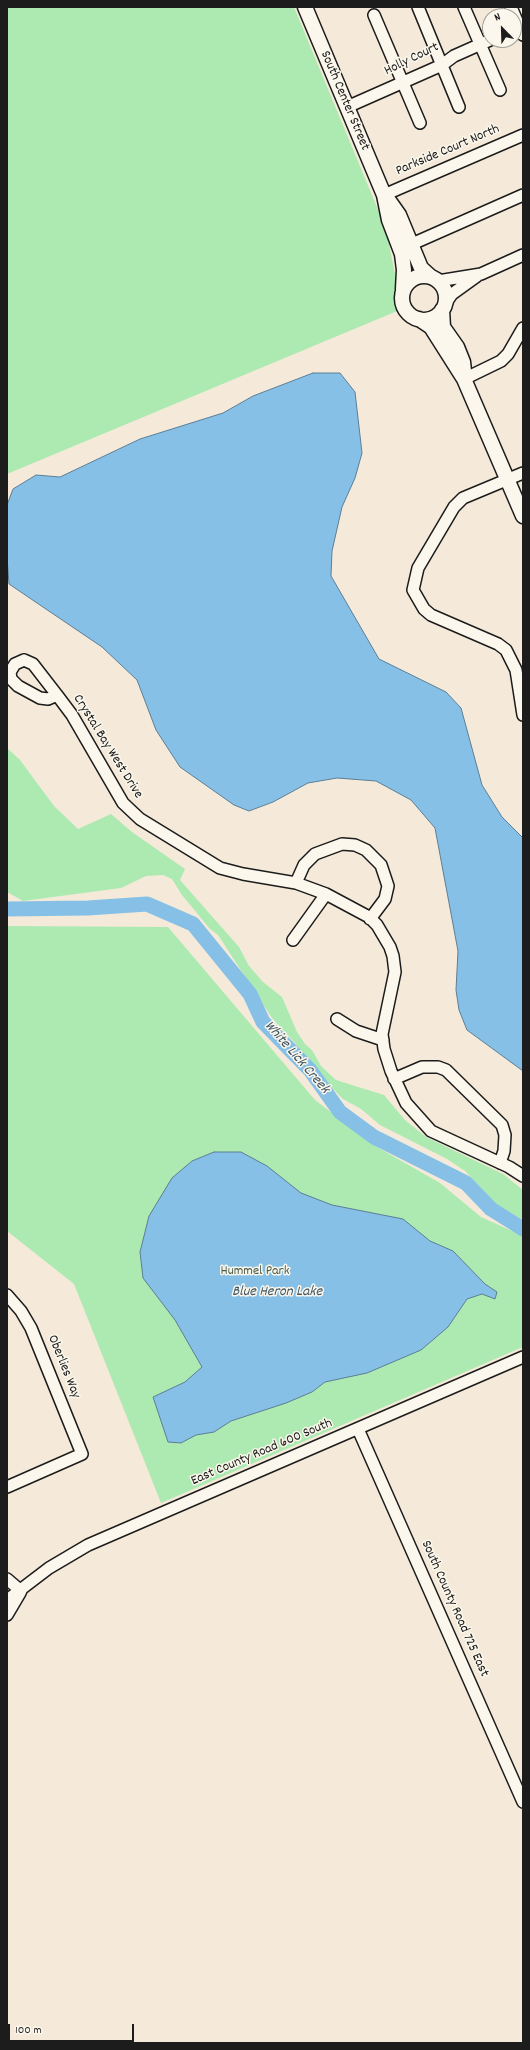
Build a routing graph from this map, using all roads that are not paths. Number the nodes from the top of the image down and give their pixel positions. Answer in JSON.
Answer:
{"nodes":[{"id":1,"x":305,"y":7,"type":"edge"},
{"id":2,"x":418,"y":7,"type":"edge"},
{"id":3,"x":464,"y":7,"type":"edge"},
{"id":4,"x":374,"y":15,"type":"dead end"},
{"id":5,"x":482,"y":37,"type":"edge"},
{"id":6,"x":482,"y":43,"type":"edge"},
{"id":7,"x":487,"y":48,"type":"edge"},
{"id":8,"x":442,"y":65,"type":"junction"},
{"id":9,"x":402,"y":82,"type":"junction"},
{"id":10,"x":500,"y":90,"type":"dead end"},
{"id":11,"x":347,"y":107,"type":"junction"},
{"id":12,"x":459,"y":107,"type":"dead end"},
{"id":13,"x":420,"y":123,"type":"dead end"},
{"id":14,"x":523,"y":135,"type":"edge"},
{"id":15,"x":384,"y":195,"type":"junction"},
{"id":16,"x":523,"y":195,"type":"edge"},
{"id":17,"x":412,"y":244,"type":"junction"},
{"id":18,"x":523,"y":256,"type":"edge"},
{"id":19,"x":481,"y":274,"type":"junction"},
{"id":20,"x":435,"y":279,"type":"junction"},
{"id":21,"x":403,"y":289,"type":"junction"},
{"id":22,"x":443,"y":307,"type":"junction"},
{"id":23,"x":419,"y":319,"type":"junction"},
{"id":24,"x":523,"y":328,"type":"edge"},
{"id":25,"x":464,"y":379,"type":"junction"},
{"id":26,"x":523,"y":473,"type":"edge"},
{"id":27,"x":507,"y":480,"type":"junction"},
{"id":28,"x":523,"y":516,"type":"edge"},
{"id":29,"x":57,"y":695,"type":"dead end"},
{"id":30,"x":523,"y":715,"type":"edge"},
{"id":31,"x":296,"y":883,"type":"junction"},
{"id":32,"x":326,"y":894,"type":"junction"},
{"id":33,"x":370,"y":919,"type":"junction"},
{"id":34,"x":293,"y":940,"type":"dead end"},
{"id":35,"x":337,"y":1019,"type":"dead end"},
{"id":36,"x":383,"y":1040,"type":"junction"},
{"id":37,"x":394,"y":1079,"type":"junction"},
{"id":38,"x":500,"y":1163,"type":"junction"},
{"id":39,"x":523,"y":1176,"type":"edge"},
{"id":40,"x":7,"y":1295,"type":"edge"},
{"id":41,"x":523,"y":1357,"type":"edge"},
{"id":42,"x":358,"y":1429,"type":"junction"},
{"id":43,"x":7,"y":1487,"type":"edge"},
{"id":44,"x":7,"y":1579,"type":"edge"},
{"id":45,"x":22,"y":1591,"type":"junction"},
{"id":46,"x":7,"y":1600,"type":"edge"},
{"id":47,"x":7,"y":1615,"type":"edge"},
{"id":48,"x":523,"y":1802,"type":"edge"}],
"edges":[{"from":1,"to":11,"type":"main road","name":"South Center Street"},
{"from":2,"to":8,"type":"street"},
{"from":3,"to":5,"type":"street"},
{"from":4,"to":9,"type":"street"},
{"from":6,"to":8,"type":"street","name":"Holly Court"},
{"from":7,"to":10,"type":"street"},
{"from":8,"to":9,"type":"street","name":"Holly Court"},
{"from":8,"to":12,"type":"street"},
{"from":9,"to":11,"type":"street","name":"Holly Court"},
{"from":9,"to":13,"type":"street"},
{"from":11,"to":15,"type":"main road","name":"South Center Street"},
{"from":14,"to":15,"type":"street","name":"Parkside Court North"},
{"from":15,"to":17,"type":"main road","name":"South Center Street"},
{"from":15,"to":21,"type":"main road","name":"South Center Street"},
{"from":16,"to":17,"type":"street"},
{"from":17,"to":20,"type":"main road","name":"South Center Street"},
{"from":18,"to":19,"type":"street"},
{"from":19,"to":20,"type":"street"},
{"from":19,"to":22,"type":"street"},
{"from":20,"to":21,"type":"main road"},
{"from":20,"to":22,"type":"main road"},
{"from":21,"to":23,"type":"main road"},
{"from":22,"to":23,"type":"main road"},
{"from":22,"to":25,"type":"main road"},
{"from":23,"to":25,"type":"main road"},
{"from":24,"to":25,"type":"street"},
{"from":25,"to":27,"type":"main road"},
{"from":26,"to":27,"type":"street"},
{"from":27,"to":28,"type":"main road"},
{"from":27,"to":30,"type":"street"},
{"from":29,"to":31,"type":"street","name":"Crystal Bay West Drive"},
{"from":31,"to":32,"type":"street","name":"Crystal Bay West Drive"},
{"from":31,"to":33,"type":"street"},
{"from":32,"to":33,"type":"street","name":"Crystal Bay West Drive"},
{"from":32,"to":34,"type":"street"},
{"from":33,"to":36,"type":"street","name":"Crystal Bay West Drive"},
{"from":35,"to":36,"type":"street"},
{"from":36,"to":37,"type":"street","name":"Crystal Bay West Drive"},
{"from":37,"to":38,"type":"street","name":"Crystal Bay West Drive"},
{"from":37,"to":38,"type":"street"},
{"from":38,"to":39,"type":"street","name":"Crystal Bay West Drive"},
{"from":40,"to":43,"type":"street","name":"Oberlies Way"},
{"from":41,"to":42,"type":"street","name":"East County Road 600 South"},
{"from":42,"to":45,"type":"street","name":"East County Road 600 South"},
{"from":42,"to":48,"type":"street","name":"South County Road 725 East"},
{"from":44,"to":45,"type":"street"},
{"from":45,"to":46,"type":"street","name":"East County Road 600 South"},
{"from":45,"to":47,"type":"street","name":"East County Road 600 South"}]}
